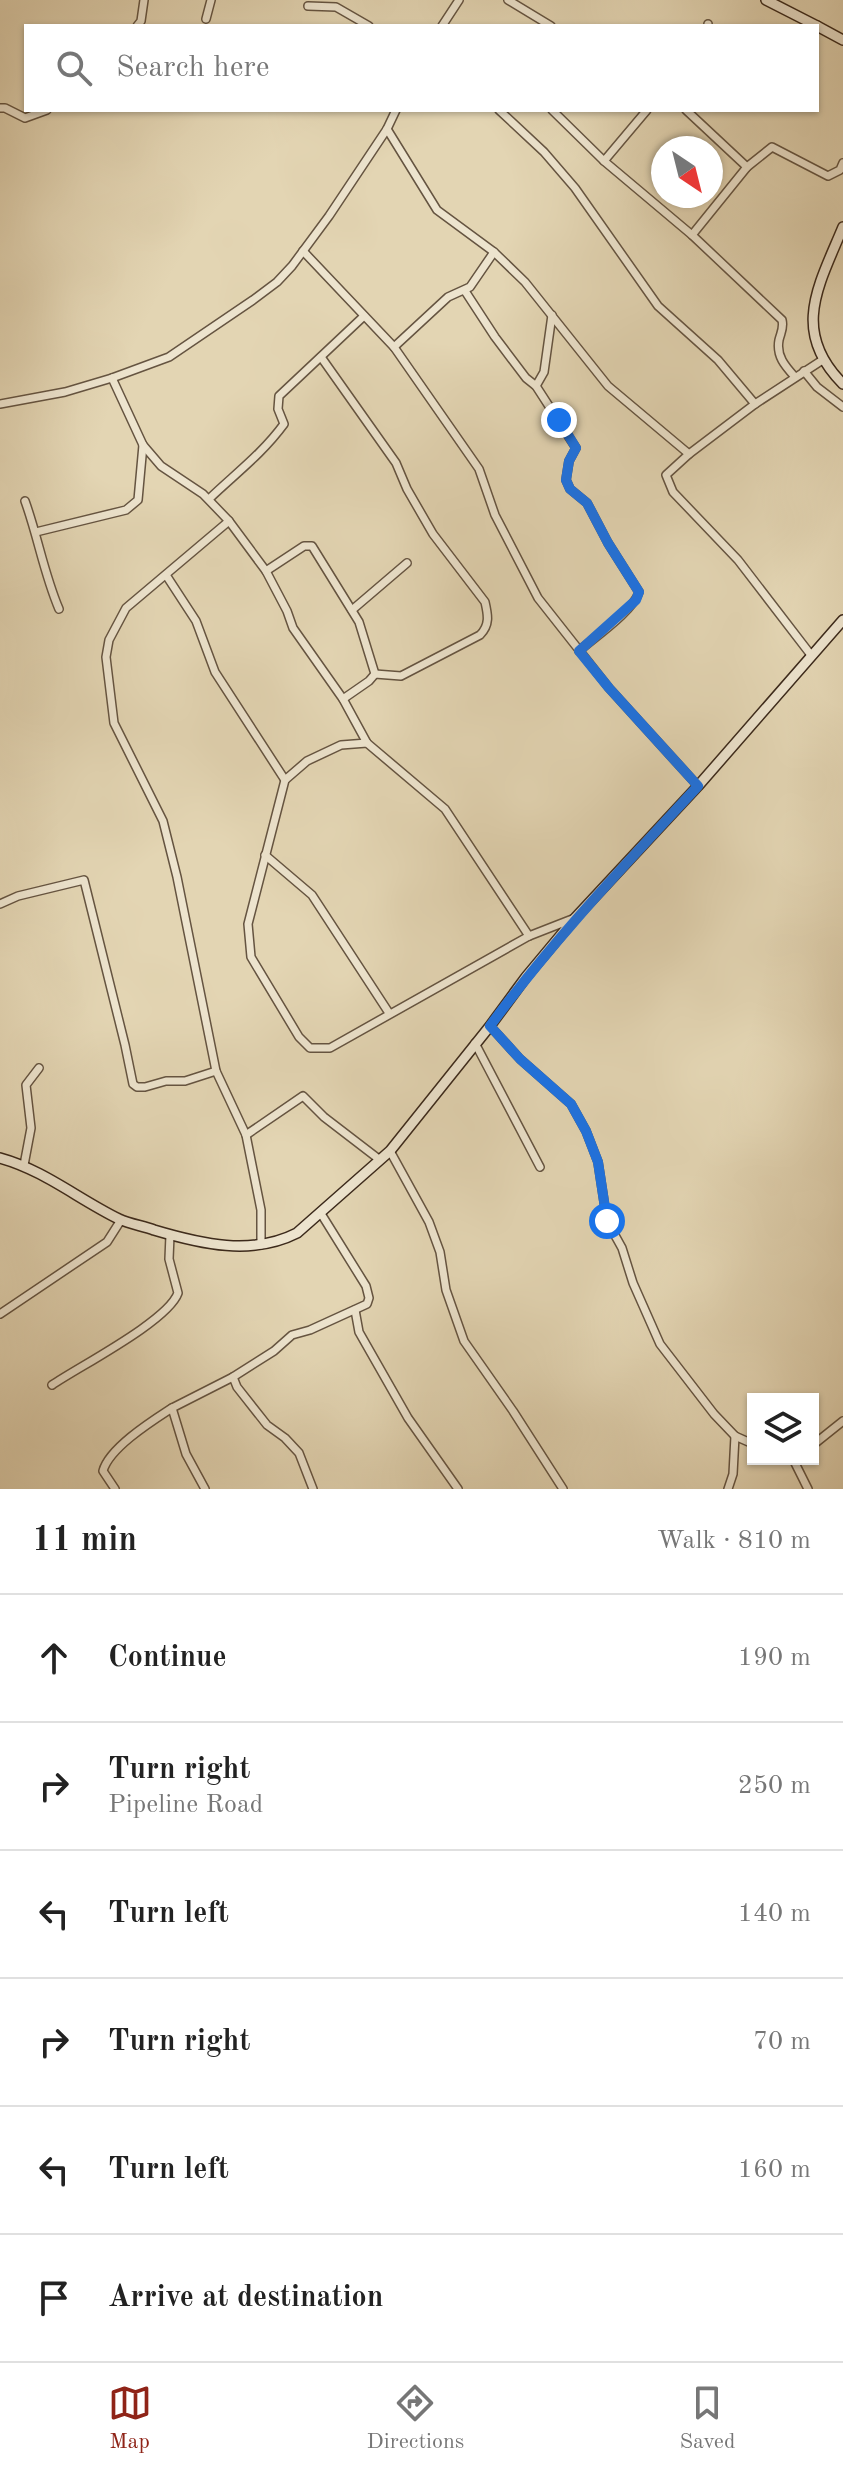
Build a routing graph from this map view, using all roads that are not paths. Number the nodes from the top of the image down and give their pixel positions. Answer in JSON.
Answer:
{"nodes":[{"id":1,"x":144,"y":0,"type":"edge"},
{"id":2,"x":211,"y":0,"type":"edge"},
{"id":3,"x":459,"y":0,"type":"edge"},
{"id":4,"x":508,"y":0,"type":"edge"},
{"id":5,"x":766,"y":0,"type":"edge"},
{"id":6,"x":308,"y":6,"type":"dead end"},
{"id":7,"x":206,"y":19,"type":"dead end"},
{"id":8,"x":139,"y":24,"type":"edge"},
{"id":9,"x":366,"y":24,"type":"edge"},
{"id":10,"x":443,"y":24,"type":"edge"},
{"id":11,"x":548,"y":24,"type":"edge"},
{"id":12,"x":813,"y":24,"type":"edge"},
{"id":13,"x":819,"y":27,"type":"edge"},
{"id":14,"x":843,"y":40,"type":"edge"},
{"id":15,"x":0,"y":108,"type":"edge"},
{"id":16,"x":42,"y":112,"type":"edge"},
{"id":17,"x":395,"y":112,"type":"edge"},
{"id":18,"x":503,"y":112,"type":"edge"},
{"id":19,"x":554,"y":112,"type":"edge"},
{"id":20,"x":645,"y":112,"type":"edge"},
{"id":21,"x":688,"y":112,"type":"edge"},
{"id":22,"x":387,"y":129,"type":"junction"},
{"id":23,"x":604,"y":161,"type":"junction"},
{"id":24,"x":843,"y":163,"type":"edge"},
{"id":25,"x":747,"y":167,"type":"junction"},
{"id":26,"x":843,"y":227,"type":"edge"},
{"id":27,"x":692,"y":235,"type":"junction"},
{"id":28,"x":303,"y":251,"type":"junction"},
{"id":29,"x":494,"y":252,"type":"junction"},
{"id":30,"x":465,"y":291,"type":"junction"},
{"id":31,"x":552,"y":315,"type":"junction"},
{"id":32,"x":364,"y":316,"type":"junction"},
{"id":33,"x":394,"y":347,"type":"junction"},
{"id":34,"x":321,"y":357,"type":"junction"},
{"id":35,"x":824,"y":359,"type":"junction"},
{"id":36,"x":804,"y":371,"type":"junction"},
{"id":37,"x":795,"y":377,"type":"junction"},
{"id":38,"x":112,"y":378,"type":"junction"},
{"id":39,"x":843,"y":384,"type":"edge"},
{"id":40,"x":536,"y":386,"type":"junction"},
{"id":41,"x":0,"y":404,"type":"edge"},
{"id":42,"x":755,"y":404,"type":"junction"},
{"id":43,"x":843,"y":407,"type":"edge"},
{"id":44,"x":143,"y":445,"type":"junction"},
{"id":45,"x":689,"y":454,"type":"junction"},
{"id":46,"x":209,"y":499,"type":"junction"},
{"id":47,"x":25,"y":501,"type":"dead end"},
{"id":48,"x":229,"y":521,"type":"junction"},
{"id":49,"x":36,"y":532,"type":"junction"},
{"id":50,"x":407,"y":563,"type":"dead end"},
{"id":51,"x":266,"y":571,"type":"junction"},
{"id":52,"x":166,"y":575,"type":"junction"},
{"id":53,"x":59,"y":609,"type":"dead end"},
{"id":54,"x":352,"y":610,"type":"junction"},
{"id":55,"x":843,"y":620,"type":"edge"},
{"id":56,"x":579,"y":651,"type":"junction"},
{"id":57,"x":811,"y":655,"type":"junction"},
{"id":58,"x":375,"y":674,"type":"junction"},
{"id":59,"x":343,"y":699,"type":"junction"},
{"id":60,"x":367,"y":743,"type":"junction"},
{"id":61,"x":285,"y":780,"type":"junction"},
{"id":62,"x":698,"y":786,"type":"junction"},
{"id":63,"x":265,"y":855,"type":"junction"},
{"id":64,"x":0,"y":904,"type":"edge"},
{"id":65,"x":576,"y":917,"type":"junction"},
{"id":66,"x":529,"y":936,"type":"junction"},
{"id":67,"x":389,"y":1013,"type":"junction"},
{"id":68,"x":490,"y":1026,"type":"junction"},
{"id":69,"x":475,"y":1043,"type":"junction"},
{"id":70,"x":39,"y":1068,"type":"dead end"},
{"id":71,"x":216,"y":1071,"type":"junction"},
{"id":72,"x":246,"y":1135,"type":"junction"},
{"id":73,"x":390,"y":1151,"type":"junction"},
{"id":74,"x":0,"y":1158,"type":"edge"},
{"id":75,"x":380,"y":1160,"type":"junction"},
{"id":76,"x":24,"y":1165,"type":"junction"},
{"id":77,"x":540,"y":1167,"type":"dead end"},
{"id":78,"x":320,"y":1212,"type":"junction"},
{"id":79,"x":121,"y":1220,"type":"junction"},
{"id":80,"x":170,"y":1235,"type":"junction"},
{"id":81,"x":261,"y":1245,"type":"junction"},
{"id":82,"x":355,"y":1310,"type":"junction"},
{"id":83,"x":0,"y":1314,"type":"edge"},
{"id":84,"x":233,"y":1377,"type":"junction"},
{"id":85,"x":52,"y":1385,"type":"dead end"},
{"id":86,"x":172,"y":1408,"type":"junction"},
{"id":87,"x":843,"y":1421,"type":"edge"},
{"id":88,"x":735,"y":1436,"type":"junction"},
{"id":89,"x":819,"y":1440,"type":"edge"},
{"id":90,"x":747,"y":1441,"type":"edge"},
{"id":91,"x":796,"y":1465,"type":"edge"},
{"id":92,"x":115,"y":1489,"type":"edge"},
{"id":93,"x":205,"y":1489,"type":"edge"},
{"id":94,"x":313,"y":1489,"type":"edge"},
{"id":95,"x":458,"y":1489,"type":"edge"},
{"id":96,"x":563,"y":1489,"type":"edge"},
{"id":97,"x":728,"y":1489,"type":"edge"},
{"id":98,"x":808,"y":1489,"type":"edge"}],
"edges":[{"from":1,"to":8,"type":"street"},
{"from":2,"to":7,"type":"street"},
{"from":3,"to":10,"type":"street"},
{"from":4,"to":11,"type":"street"},
{"from":5,"to":12,"type":"street"},
{"from":6,"to":9,"type":"street"},
{"from":13,"to":14,"type":"street"},
{"from":15,"to":16,"type":"street"},
{"from":17,"to":22,"type":"street"},
{"from":18,"to":42,"type":"street"},
{"from":19,"to":23,"type":"street"},
{"from":20,"to":23,"type":"street"},
{"from":21,"to":25,"type":"street"},
{"from":22,"to":28,"type":"street"},
{"from":22,"to":29,"type":"street"},
{"from":23,"to":27,"type":"street"},
{"from":24,"to":25,"type":"street"},
{"from":25,"to":27,"type":"street"},
{"from":26,"to":35,"type":"street"},
{"from":27,"to":37,"type":"street"},
{"from":28,"to":32,"type":"street"},
{"from":28,"to":38,"type":"street"},
{"from":29,"to":30,"type":"street"},
{"from":29,"to":31,"type":"street"},
{"from":30,"to":33,"type":"street"},
{"from":30,"to":40,"type":"street"},
{"from":31,"to":40,"type":"street"},
{"from":31,"to":45,"type":"street"},
{"from":32,"to":33,"type":"street"},
{"from":32,"to":34,"type":"street"},
{"from":33,"to":56,"type":"street"},
{"from":34,"to":46,"type":"street"},
{"from":34,"to":58,"type":"street"},
{"from":35,"to":36,"type":"street"},
{"from":35,"to":39,"type":"street"},
{"from":36,"to":37,"type":"street"},
{"from":36,"to":43,"type":"street"},
{"from":37,"to":42,"type":"street"},
{"from":38,"to":41,"type":"street"},
{"from":38,"to":44,"type":"street"},
{"from":40,"to":56,"type":"street"},
{"from":42,"to":45,"type":"street"},
{"from":44,"to":46,"type":"street"},
{"from":44,"to":49,"type":"street"},
{"from":45,"to":57,"type":"street"},
{"from":46,"to":48,"type":"street"},
{"from":47,"to":49,"type":"street"},
{"from":48,"to":51,"type":"street"},
{"from":48,"to":52,"type":"street"},
{"from":49,"to":53,"type":"street"},
{"from":50,"to":54,"type":"street"},
{"from":51,"to":54,"type":"street"},
{"from":51,"to":59,"type":"street"},
{"from":52,"to":61,"type":"street"},
{"from":52,"to":71,"type":"street"},
{"from":54,"to":58,"type":"street"},
{"from":55,"to":57,"type":"street"},
{"from":56,"to":62,"type":"street"},
{"from":57,"to":62,"type":"street"},
{"from":58,"to":59,"type":"street"},
{"from":59,"to":60,"type":"street"},
{"from":60,"to":61,"type":"street"},
{"from":60,"to":66,"type":"street"},
{"from":61,"to":63,"type":"street"},
{"from":62,"to":65,"type":"street"},
{"from":63,"to":67,"type":"street"},
{"from":63,"to":67,"type":"street"},
{"from":64,"to":71,"type":"street"},
{"from":65,"to":66,"type":"street"},
{"from":65,"to":68,"type":"street"},
{"from":66,"to":67,"type":"street"},
{"from":68,"to":69,"type":"street"},
{"from":68,"to":88,"type":"street"},
{"from":69,"to":73,"type":"street"},
{"from":69,"to":77,"type":"street"},
{"from":70,"to":76,"type":"street"},
{"from":71,"to":72,"type":"street"},
{"from":72,"to":75,"type":"street"},
{"from":72,"to":81,"type":"street"},
{"from":73,"to":75,"type":"street"},
{"from":73,"to":96,"type":"street"},
{"from":74,"to":76,"type":"street"},
{"from":75,"to":78,"type":"street"},
{"from":76,"to":79,"type":"street"},
{"from":78,"to":81,"type":"street"},
{"from":78,"to":82,"type":"street"},
{"from":79,"to":80,"type":"street"},
{"from":79,"to":83,"type":"street"},
{"from":80,"to":81,"type":"street"},
{"from":80,"to":85,"type":"street"},
{"from":82,"to":84,"type":"street"},
{"from":82,"to":95,"type":"street"},
{"from":84,"to":86,"type":"street"},
{"from":84,"to":94,"type":"street"},
{"from":86,"to":92,"type":"street"},
{"from":86,"to":93,"type":"street"},
{"from":87,"to":89,"type":"street"},
{"from":88,"to":90,"type":"street"},
{"from":88,"to":97,"type":"street"},
{"from":91,"to":98,"type":"street"}]}
